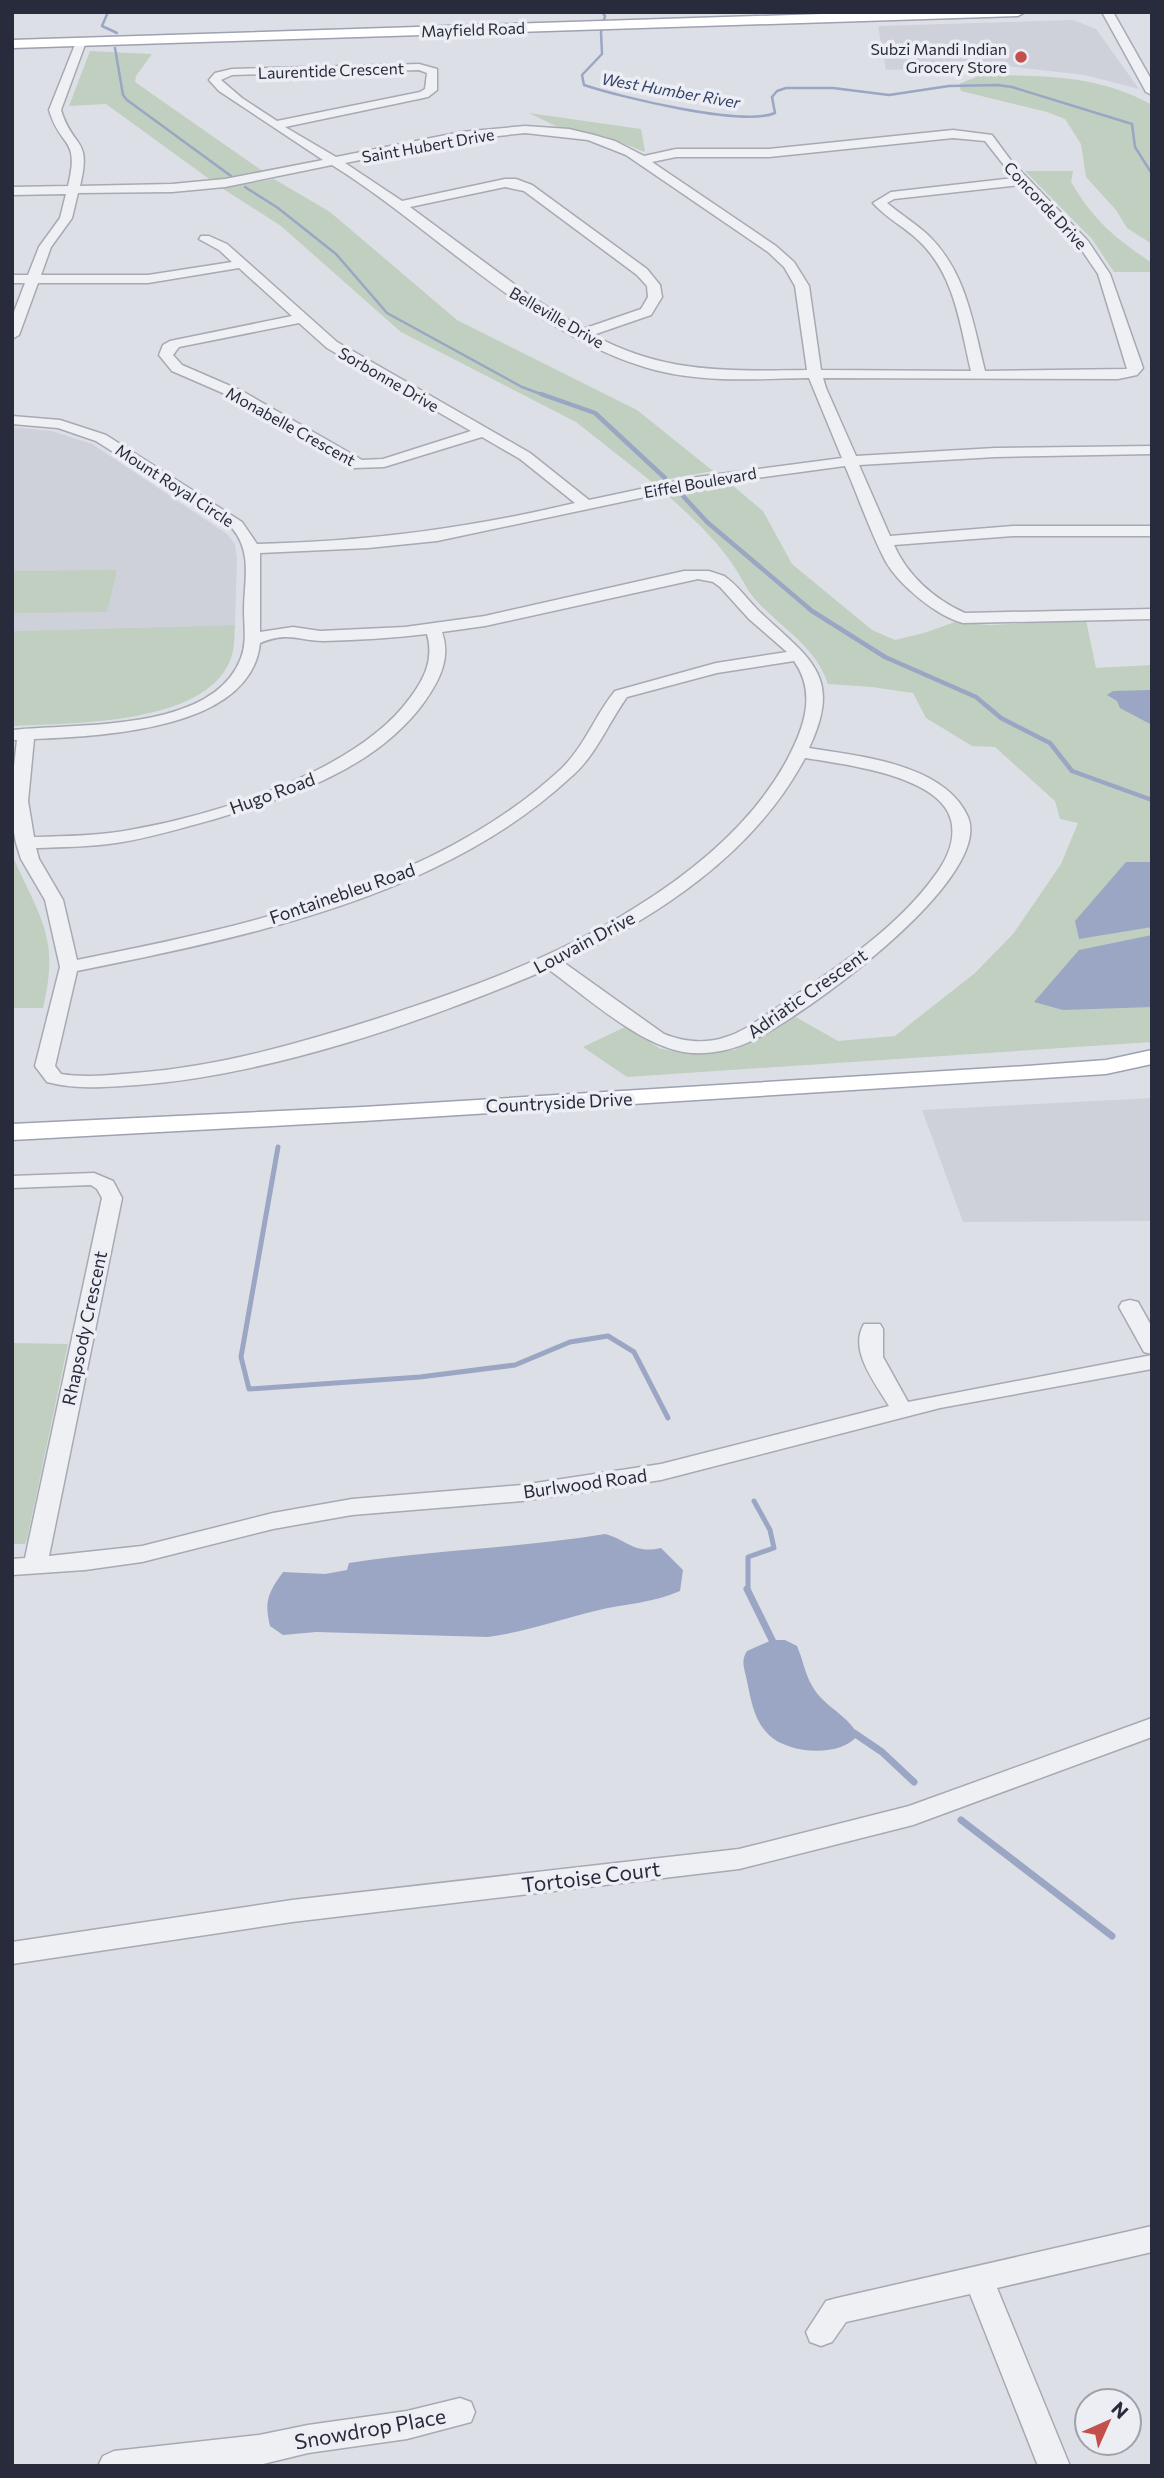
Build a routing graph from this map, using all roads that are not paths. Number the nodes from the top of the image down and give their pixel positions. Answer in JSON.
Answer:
{"nodes":[{"id":1,"x":1018,"y":12,"type":"edge"},
{"id":2,"x":1107,"y":12,"type":"edge"},
{"id":3,"x":81,"y":42,"type":"junction"},
{"id":4,"x":12,"y":44,"type":"edge"},
{"id":5,"x":1152,"y":92,"type":"edge"},
{"id":6,"x":276,"y":125,"type":"junction"},
{"id":7,"x":644,"y":161,"type":"junction"},
{"id":8,"x":337,"y":162,"type":"junction"},
{"id":9,"x":1024,"y":181,"type":"junction"},
{"id":10,"x":74,"y":190,"type":"junction"},
{"id":11,"x":12,"y":191,"type":"edge"},
{"id":12,"x":401,"y":205,"type":"junction"},
{"id":13,"x":205,"y":239,"type":"dead end"},
{"id":14,"x":242,"y":264,"type":"junction"},
{"id":15,"x":12,"y":279,"type":"edge"},
{"id":16,"x":33,"y":279,"type":"junction"},
{"id":17,"x":302,"y":318,"type":"junction"},
{"id":18,"x":582,"y":334,"type":"junction"},
{"id":19,"x":12,"y":335,"type":"edge"},
{"id":20,"x":815,"y":374,"type":"junction"},
{"id":21,"x":979,"y":375,"type":"junction"},
{"id":22,"x":12,"y":420,"type":"edge"},
{"id":23,"x":483,"y":432,"type":"junction"},
{"id":24,"x":1152,"y":450,"type":"edge"},
{"id":25,"x":851,"y":461,"type":"junction"},
{"id":26,"x":585,"y":504,"type":"junction"},
{"id":27,"x":1152,"y":531,"type":"edge"},
{"id":28,"x":885,"y":541,"type":"junction"},
{"id":29,"x":252,"y":549,"type":"junction"},
{"id":30,"x":1152,"y":614,"type":"edge"},
{"id":31,"x":433,"y":629,"type":"junction"},
{"id":32,"x":251,"y":641,"type":"junction"},
{"id":33,"x":799,"y":655,"type":"junction"},
{"id":34,"x":19,"y":735,"type":"edge"},
{"id":35,"x":800,"y":752,"type":"junction"},
{"id":36,"x":25,"y":843,"type":"junction"},
{"id":37,"x":551,"y":961,"type":"junction"},
{"id":38,"x":69,"y":967,"type":"junction"},
{"id":39,"x":1152,"y":1057,"type":"edge"},
{"id":40,"x":1106,"y":1067,"type":"junction"},
{"id":41,"x":1152,"y":1074,"type":"edge"},
{"id":42,"x":12,"y":1132,"type":"edge"},
{"id":43,"x":12,"y":1182,"type":"edge"},
{"id":44,"x":1130,"y":1307,"type":"dead end"},
{"id":45,"x":872,"y":1329,"type":"dead end"},
{"id":46,"x":1152,"y":1347,"type":"edge"},
{"id":47,"x":1152,"y":1362,"type":"edge"},
{"id":48,"x":902,"y":1410,"type":"junction"},
{"id":49,"x":24,"y":1566,"type":"edge"},
{"id":50,"x":1152,"y":1727,"type":"edge"},
{"id":51,"x":12,"y":1953,"type":"edge"},
{"id":52,"x":1152,"y":2239,"type":"edge"},
{"id":53,"x":978,"y":2277,"type":"junction"},
{"id":54,"x":821,"y":2332,"type":"dead end"},
{"id":55,"x":460,"y":2412,"type":"dead end"},
{"id":56,"x":260,"y":2458,"type":"edge"},
{"id":57,"x":114,"y":2466,"type":"edge"},
{"id":58,"x":1054,"y":2466,"type":"edge"}],
"edges":[{"from":1,"to":3,"type":"main road","name":"Mayfield Road"},
{"from":2,"to":5,"type":"street"},
{"from":3,"to":4,"type":"main road","name":"Mayfield Road"},
{"from":3,"to":10,"type":"street"},
{"from":6,"to":6,"type":"street","name":"Laurentide Crescent"},
{"from":6,"to":8,"type":"street","name":"Laurentide Crescent"},
{"from":7,"to":8,"type":"street","name":"Saint Hubert Drive"},
{"from":7,"to":9,"type":"street","name":"Concorde Drive"},
{"from":7,"to":20,"type":"street","name":"Saint Hubert Drive"},
{"from":8,"to":10,"type":"street","name":"Saint Hubert Drive"},
{"from":8,"to":12,"type":"street","name":"Belleville Drive"},
{"from":9,"to":21,"type":"street"},
{"from":9,"to":21,"type":"street","name":"Concorde Drive"},
{"from":10,"to":11,"type":"street","name":"Saint Hubert Drive"},
{"from":10,"to":16,"type":"street"},
{"from":12,"to":18,"type":"street","name":"Belleville Drive"},
{"from":12,"to":18,"type":"street"},
{"from":13,"to":14,"type":"street","name":"Sorbonne Drive"},
{"from":14,"to":16,"type":"street"},
{"from":14,"to":17,"type":"street","name":"Sorbonne Drive"},
{"from":15,"to":16,"type":"street"},
{"from":16,"to":19,"type":"street"},
{"from":17,"to":23,"type":"street","name":"Sorbonne Drive"},
{"from":17,"to":23,"type":"street","name":"Monabelle Crescent"},
{"from":18,"to":20,"type":"street","name":"Belleville Drive"},
{"from":20,"to":21,"type":"street","name":"Concorde Drive"},
{"from":20,"to":25,"type":"street","name":"Saint Hubert Drive"},
{"from":22,"to":29,"type":"street","name":"Mount Royal Circle"},
{"from":23,"to":26,"type":"street","name":"Sorbonne Drive"},
{"from":24,"to":25,"type":"street","name":"Eiffel Boulevard"},
{"from":25,"to":26,"type":"street","name":"Eiffel Boulevard"},
{"from":25,"to":28,"type":"street","name":"Saint Hubert Drive"},
{"from":26,"to":29,"type":"street","name":"Eiffel Boulevard"},
{"from":27,"to":28,"type":"street"},
{"from":28,"to":30,"type":"street","name":"Saint Hubert Drive"},
{"from":29,"to":32,"type":"street"},
{"from":31,"to":32,"type":"street","name":"Louvain Drive"},
{"from":31,"to":33,"type":"street","name":"Louvain Drive"},
{"from":31,"to":36,"type":"street","name":"Hugo Road"},
{"from":32,"to":34,"type":"street"},
{"from":33,"to":35,"type":"street","name":"Louvain Drive"},
{"from":33,"to":38,"type":"street","name":"Fontainebleu Road"},
{"from":34,"to":36,"type":"street","name":"Louvain Drive"},
{"from":35,"to":37,"type":"street","name":"Louvain Drive"},
{"from":35,"to":37,"type":"street","name":"Adriatic Crescent"},
{"from":36,"to":38,"type":"street","name":"Louvain Drive"},
{"from":37,"to":38,"type":"street","name":"Louvain Drive"},
{"from":39,"to":40,"type":"main road","name":"Countryside Drive"},
{"from":40,"to":41,"type":"main road","name":"Countryside Drive"},
{"from":40,"to":42,"type":"main road","name":"Countryside Drive"},
{"from":43,"to":49,"type":"street","name":"Rhapsody Crescent"},
{"from":44,"to":46,"type":"street"},
{"from":45,"to":48,"type":"street"},
{"from":47,"to":48,"type":"street","name":"Burlwood Road"},
{"from":48,"to":49,"type":"street","name":"Burlwood Road"},
{"from":50,"to":51,"type":"street","name":"Tortoise Court"},
{"from":52,"to":53,"type":"street"},
{"from":53,"to":54,"type":"street"},
{"from":53,"to":58,"type":"street"},
{"from":55,"to":56,"type":"street","name":"Snowdrop Place"},
{"from":56,"to":57,"type":"street","name":"Snowdrop Place"}]}
